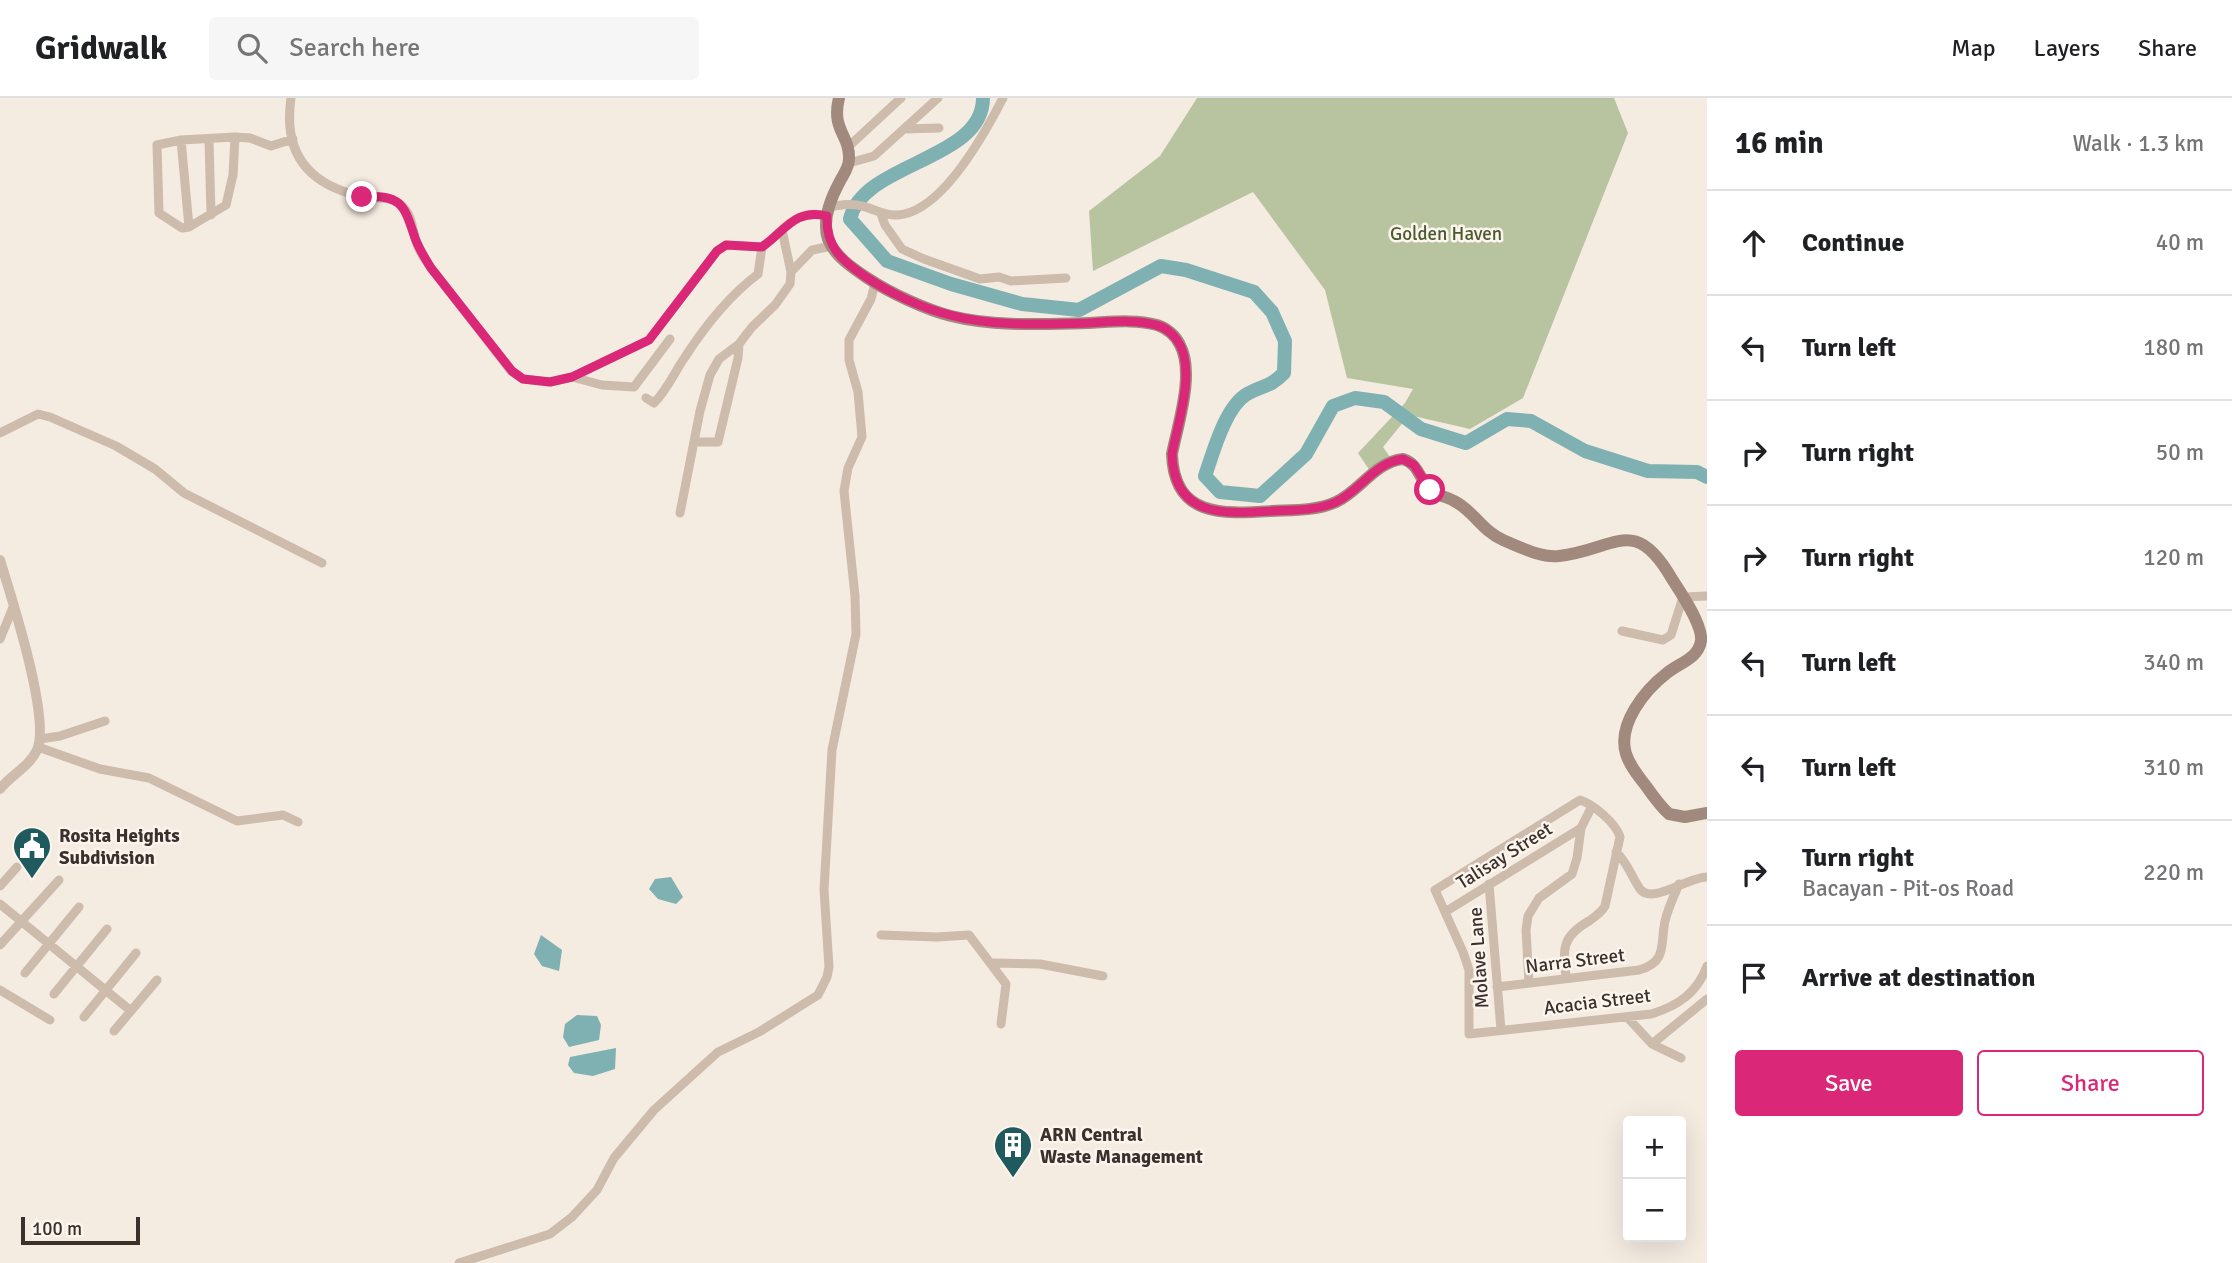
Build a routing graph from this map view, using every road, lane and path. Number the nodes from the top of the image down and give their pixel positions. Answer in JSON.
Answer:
{"nodes":[{"id":1,"x":291,"y":98,"type":"edge"},
{"id":2,"x":839,"y":98,"type":"edge"},
{"id":3,"x":901,"y":98,"type":"edge"},
{"id":4,"x":938,"y":98,"type":"edge"},
{"id":5,"x":1003,"y":98,"type":"edge"},
{"id":6,"x":939,"y":128,"type":"dead end"},
{"id":7,"x":905,"y":129,"type":"junction"},
{"id":8,"x":235,"y":137,"type":"junction"},
{"id":9,"x":293,"y":139,"type":"junction"},
{"id":10,"x":181,"y":140,"type":"junction"},
{"id":11,"x":209,"y":140,"type":"junction"},
{"id":12,"x":847,"y":148,"type":"junction"},
{"id":13,"x":849,"y":163,"type":"junction"},
{"id":14,"x":828,"y":211,"type":"junction"},
{"id":15,"x":881,"y":214,"type":"junction"},
{"id":16,"x":211,"y":215,"type":"junction"},
{"id":17,"x":189,"y":227,"type":"junction"},
{"id":18,"x":782,"y":230,"type":"junction"},
{"id":19,"x":832,"y":246,"type":"junction"},
{"id":20,"x":762,"y":247,"type":"junction"},
{"id":21,"x":792,"y":272,"type":"junction"},
{"id":22,"x":1066,"y":278,"type":"dead end"},
{"id":23,"x":875,"y":283,"type":"junction"},
{"id":24,"x":670,"y":339,"type":"dead end"},
{"id":25,"x":739,"y":344,"type":"junction"},
{"id":26,"x":572,"y":377,"type":"junction"},
{"id":27,"x":646,"y":398,"type":"dead end"},
{"id":28,"x":0,"y":433,"type":"edge"},
{"id":29,"x":694,"y":442,"type":"junction"},
{"id":30,"x":680,"y":513,"type":"dead end"},
{"id":31,"x":0,"y":560,"type":"edge"},
{"id":32,"x":323,"y":563,"type":"dead end"},
{"id":33,"x":1707,"y":596,"type":"edge"},
{"id":34,"x":1683,"y":597,"type":"junction"},
{"id":35,"x":9,"y":599,"type":"edge"},
{"id":36,"x":1622,"y":631,"type":"dead end"},
{"id":37,"x":0,"y":639,"type":"edge"},
{"id":38,"x":105,"y":721,"type":"dead end"},
{"id":39,"x":39,"y":743,"type":"junction"},
{"id":40,"x":0,"y":789,"type":"edge"},
{"id":41,"x":1592,"y":806,"type":"junction"},
{"id":42,"x":1707,"y":813,"type":"edge"},
{"id":43,"x":298,"y":822,"type":"dead end"},
{"id":44,"x":1581,"y":828,"type":"junction"},
{"id":45,"x":1616,"y":852,"type":"junction"},
{"id":46,"x":17,"y":867,"type":"dead end"},
{"id":47,"x":1707,"y":877,"type":"edge"},
{"id":48,"x":59,"y":880,"type":"dead end"},
{"id":49,"x":1489,"y":884,"type":"junction"},
{"id":50,"x":1679,"y":884,"type":"junction"},
{"id":51,"x":0,"y":886,"type":"edge"},
{"id":52,"x":0,"y":904,"type":"edge"},
{"id":53,"x":79,"y":907,"type":"dead end"},
{"id":54,"x":1445,"y":912,"type":"junction"},
{"id":55,"x":20,"y":921,"type":"junction"},
{"id":56,"x":107,"y":929,"type":"dead end"},
{"id":57,"x":881,"y":936,"type":"dead end"},
{"id":58,"x":49,"y":944,"type":"junction"},
{"id":59,"x":0,"y":945,"type":"edge"},
{"id":60,"x":136,"y":953,"type":"dead end"},
{"id":61,"x":993,"y":963,"type":"junction"},
{"id":62,"x":1707,"y":966,"type":"edge"},
{"id":63,"x":76,"y":967,"type":"junction"},
{"id":64,"x":25,"y":972,"type":"dead end"},
{"id":65,"x":1103,"y":976,"type":"dead end"},
{"id":66,"x":1566,"y":978,"type":"junction"},
{"id":67,"x":157,"y":980,"type":"dead end"},
{"id":68,"x":1529,"y":983,"type":"junction"},
{"id":69,"x":1497,"y":987,"type":"junction"},
{"id":70,"x":0,"y":990,"type":"edge"},
{"id":71,"x":106,"y":990,"type":"junction"},
{"id":72,"x":54,"y":995,"type":"dead end"},
{"id":73,"x":1707,"y":999,"type":"edge"},
{"id":74,"x":131,"y":1011,"type":"junction"},
{"id":75,"x":84,"y":1017,"type":"dead end"},
{"id":76,"x":1627,"y":1017,"type":"junction"},
{"id":77,"x":50,"y":1020,"type":"dead end"},
{"id":78,"x":1001,"y":1024,"type":"dead end"},
{"id":79,"x":1501,"y":1030,"type":"junction"},
{"id":80,"x":114,"y":1031,"type":"dead end"},
{"id":81,"x":1652,"y":1044,"type":"junction"},
{"id":82,"x":1681,"y":1058,"type":"dead end"},
{"id":83,"x":459,"y":1263,"type":"edge"}],
"edges":[{"from":1,"to":9,"type":"street"},
{"from":2,"to":12,"type":"main road"},
{"from":3,"to":12,"type":"street"},
{"from":4,"to":7,"type":"street"},
{"from":5,"to":15,"type":"street"},
{"from":6,"to":7,"type":"street"},
{"from":7,"to":13,"type":"street"},
{"from":8,"to":9,"type":"street"},
{"from":8,"to":11,"type":"street"},
{"from":8,"to":16,"type":"street"},
{"from":9,"to":26,"type":"street"},
{"from":10,"to":11,"type":"street"},
{"from":10,"to":17,"type":"street"},
{"from":10,"to":17,"type":"street"},
{"from":11,"to":16,"type":"street"},
{"from":12,"to":13,"type":"main road"},
{"from":13,"to":14,"type":"main road"},
{"from":14,"to":15,"type":"street"},
{"from":14,"to":18,"type":"street"},
{"from":14,"to":19,"type":"main road"},
{"from":15,"to":22,"type":"street"},
{"from":16,"to":17,"type":"street"},
{"from":18,"to":20,"type":"street"},
{"from":18,"to":21,"type":"street"},
{"from":19,"to":21,"type":"street"},
{"from":19,"to":23,"type":"main road"},
{"from":20,"to":26,"type":"street"},
{"from":20,"to":27,"type":"street"},
{"from":21,"to":25,"type":"street"},
{"from":23,"to":34,"type":"main road"},
{"from":23,"to":83,"type":"street"},
{"from":24,"to":26,"type":"street"},
{"from":25,"to":29,"type":"street"},
{"from":25,"to":29,"type":"street"},
{"from":28,"to":32,"type":"street"},
{"from":29,"to":30,"type":"street"},
{"from":31,"to":35,"type":"street"},
{"from":33,"to":34,"type":"street"},
{"from":34,"to":36,"type":"street"},
{"from":34,"to":42,"type":"main road"},
{"from":35,"to":37,"type":"street"},
{"from":35,"to":39,"type":"street"},
{"from":38,"to":39,"type":"street"},
{"from":39,"to":40,"type":"street"},
{"from":39,"to":43,"type":"street"},
{"from":41,"to":44,"type":"street"},
{"from":41,"to":45,"type":"street"},
{"from":41,"to":54,"type":"street"},
{"from":44,"to":49,"type":"street","name":"Talisay Street"},
{"from":44,"to":68,"type":"street"},
{"from":45,"to":50,"type":"street"},
{"from":45,"to":66,"type":"street"},
{"from":46,"to":51,"type":"street"},
{"from":47,"to":50,"type":"street"},
{"from":48,"to":55,"type":"street"},
{"from":49,"to":54,"type":"street","name":"Talisay Street"},
{"from":49,"to":69,"type":"street","name":"Molave Lane"},
{"from":50,"to":66,"type":"street","name":"Narra Street"},
{"from":52,"to":55,"type":"street"},
{"from":53,"to":58,"type":"street"},
{"from":54,"to":79,"type":"street","name":"Acacia Street"},
{"from":55,"to":58,"type":"street"},
{"from":55,"to":59,"type":"street"},
{"from":56,"to":63,"type":"street"},
{"from":57,"to":61,"type":"street"},
{"from":58,"to":63,"type":"street"},
{"from":58,"to":64,"type":"street"},
{"from":60,"to":71,"type":"street"},
{"from":61,"to":65,"type":"street"},
{"from":61,"to":78,"type":"street"},
{"from":62,"to":76,"type":"street","name":"Acacia Street"},
{"from":63,"to":71,"type":"street"},
{"from":63,"to":72,"type":"street"},
{"from":66,"to":68,"type":"street","name":"Narra Street"},
{"from":67,"to":74,"type":"street"},
{"from":68,"to":69,"type":"street","name":"Narra Street"},
{"from":69,"to":79,"type":"street","name":"Molave Lane"},
{"from":70,"to":77,"type":"street"},
{"from":71,"to":74,"type":"street"},
{"from":71,"to":75,"type":"street"},
{"from":73,"to":81,"type":"street"},
{"from":74,"to":80,"type":"street"},
{"from":76,"to":79,"type":"street","name":"Acacia Street"},
{"from":76,"to":81,"type":"street"},
{"from":81,"to":82,"type":"street"}]}
